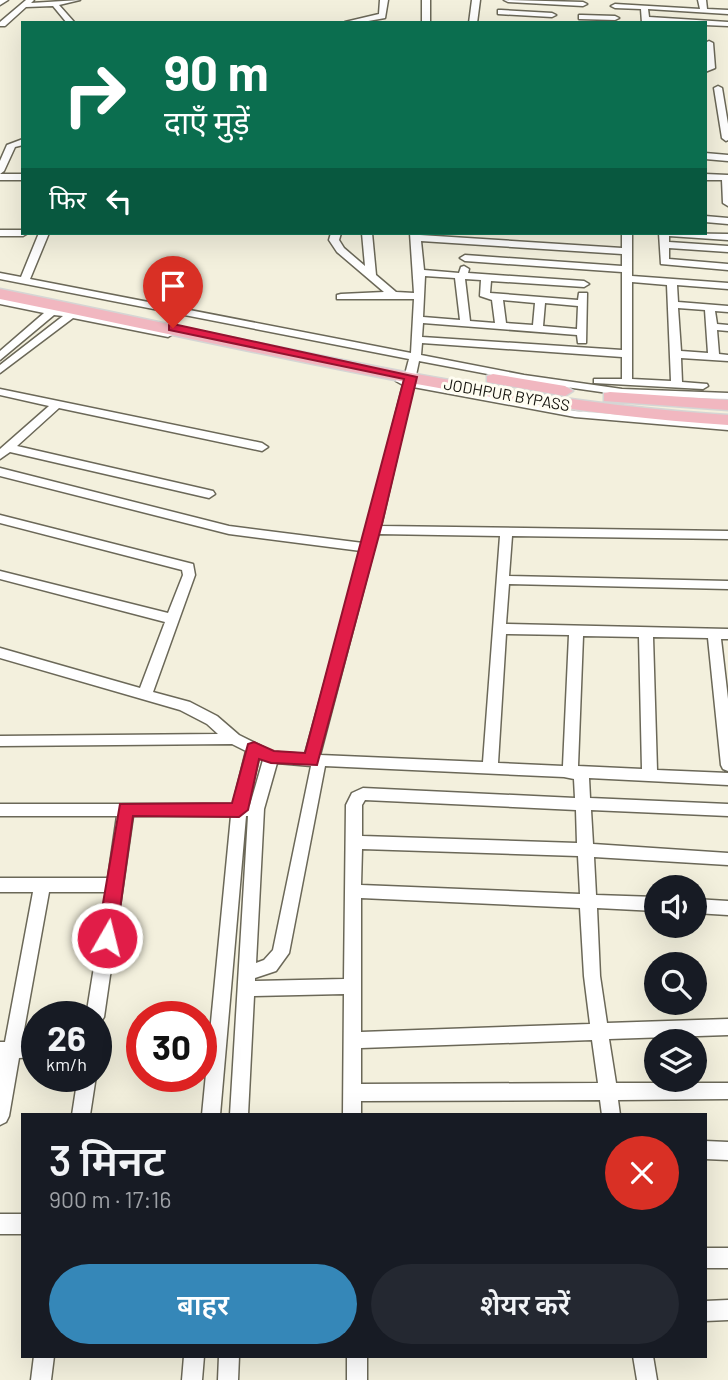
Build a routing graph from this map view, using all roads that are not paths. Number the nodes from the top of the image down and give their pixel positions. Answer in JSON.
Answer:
{"nodes":[{"id":1,"x":76,"y":0,"type":"edge"},
{"id":2,"x":384,"y":0,"type":"edge"},
{"id":3,"x":426,"y":0,"type":"edge"},
{"id":4,"x":476,"y":0,"type":"edge"},
{"id":5,"x":508,"y":0,"type":"edge"},
{"id":6,"x":702,"y":0,"type":"edge"},
{"id":7,"x":27,"y":2,"type":"edge"},
{"id":8,"x":583,"y":2,"type":"edge"},
{"id":9,"x":53,"y":3,"type":"edge"},
{"id":10,"x":554,"y":3,"type":"junction"},
{"id":11,"x":615,"y":3,"type":"edge"},
{"id":12,"x":644,"y":8,"type":"junction"},
{"id":13,"x":704,"y":11,"type":"junction"},
{"id":14,"x":502,"y":12,"type":"dead end"},
{"id":15,"x":728,"y":12,"type":"edge"},
{"id":16,"x":551,"y":19,"type":"edge"},
{"id":17,"x":582,"y":20,"type":"edge"},
{"id":18,"x":69,"y":21,"type":"edge"},
{"id":19,"x":358,"y":21,"type":"edge"},
{"id":20,"x":426,"y":21,"type":"edge"},
{"id":21,"x":473,"y":21,"type":"edge"},
{"id":22,"x":614,"y":21,"type":"edge"},
{"id":23,"x":646,"y":21,"type":"edge"},
{"id":24,"x":707,"y":23,"type":"edge"},
{"id":25,"x":2,"y":24,"type":"dead end"},
{"id":26,"x":728,"y":24,"type":"edge"},
{"id":27,"x":718,"y":36,"type":"dead end"},
{"id":28,"x":707,"y":39,"type":"edge"},
{"id":29,"x":707,"y":53,"type":"edge"},
{"id":30,"x":707,"y":69,"type":"edge"},
{"id":31,"x":707,"y":87,"type":"edge"},
{"id":32,"x":718,"y":88,"type":"junction"},
{"id":33,"x":728,"y":88,"type":"edge"},
{"id":34,"x":726,"y":134,"type":"edge"},
{"id":35,"x":21,"y":142,"type":"edge"},
{"id":36,"x":707,"y":157,"type":"edge"},
{"id":37,"x":728,"y":159,"type":"edge"},
{"id":38,"x":0,"y":171,"type":"edge"},
{"id":39,"x":0,"y":177,"type":"edge"},
{"id":40,"x":21,"y":177,"type":"edge"},
{"id":41,"x":707,"y":177,"type":"edge"},
{"id":42,"x":727,"y":178,"type":"edge"},
{"id":43,"x":728,"y":203,"type":"edge"},
{"id":44,"x":707,"y":219,"type":"edge"},
{"id":45,"x":728,"y":221,"type":"edge"},
{"id":46,"x":0,"y":233,"type":"edge"},
{"id":47,"x":21,"y":233,"type":"edge"},
{"id":48,"x":43,"y":235,"type":"edge"},
{"id":49,"x":336,"y":235,"type":"edge"},
{"id":50,"x":367,"y":235,"type":"edge"},
{"id":51,"x":556,"y":235,"type":"edge"},
{"id":52,"x":588,"y":235,"type":"edge"},
{"id":53,"x":627,"y":235,"type":"edge"},
{"id":54,"x":664,"y":235,"type":"edge"},
{"id":55,"x":696,"y":235,"type":"edge"},
{"id":56,"x":415,"y":236,"type":"edge"},
{"id":57,"x":468,"y":237,"type":"edge"},
{"id":58,"x":728,"y":237,"type":"edge"},
{"id":59,"x":664,"y":245,"type":"junction"},
{"id":60,"x":556,"y":247,"type":"junction"},
{"id":61,"x":588,"y":249,"type":"junction"},
{"id":62,"x":728,"y":250,"type":"edge"},
{"id":63,"x":627,"y":251,"type":"junction"},
{"id":64,"x":466,"y":258,"type":"junction"},
{"id":65,"x":584,"y":266,"type":"junction"},
{"id":66,"x":728,"y":267,"type":"edge"},
{"id":67,"x":419,"y":273,"type":"junction"},
{"id":68,"x":627,"y":274,"type":"junction"},
{"id":69,"x":371,"y":275,"type":"junction"},
{"id":70,"x":461,"y":276,"type":"junction"},
{"id":71,"x":0,"y":278,"type":"edge"},
{"id":72,"x":486,"y":278,"type":"junction"},
{"id":73,"x":24,"y":281,"type":"junction"},
{"id":74,"x":672,"y":282,"type":"junction"},
{"id":75,"x":584,"y":284,"type":"junction"},
{"id":76,"x":728,"y":286,"type":"edge"},
{"id":77,"x":0,"y":294,"type":"edge"},
{"id":78,"x":393,"y":295,"type":"junction"},
{"id":79,"x":419,"y":296,"type":"junction"},
{"id":80,"x":341,"y":297,"type":"dead end"},
{"id":81,"x":497,"y":297,"type":"junction"},
{"id":82,"x":540,"y":300,"type":"junction"},
{"id":83,"x":0,"y":301,"type":"edge"},
{"id":84,"x":583,"y":303,"type":"junction"},
{"id":85,"x":673,"y":305,"type":"junction"},
{"id":86,"x":710,"y":308,"type":"junction"},
{"id":87,"x":728,"y":309,"type":"edge"},
{"id":88,"x":51,"y":311,"type":"junction"},
{"id":89,"x":71,"y":315,"type":"junction"},
{"id":90,"x":418,"y":320,"type":"junction"},
{"id":91,"x":465,"y":323,"type":"junction"},
{"id":92,"x":500,"y":325,"type":"junction"},
{"id":93,"x":712,"y":327,"type":"junction"},
{"id":94,"x":538,"y":328,"type":"junction"},
{"id":95,"x":728,"y":328,"type":"edge"},
{"id":96,"x":582,"y":332,"type":"junction"},
{"id":97,"x":416,"y":340,"type":"junction"},
{"id":98,"x":582,"y":350,"type":"junction"},
{"id":99,"x":627,"y":354,"type":"junction"},
{"id":100,"x":676,"y":354,"type":"junction"},
{"id":101,"x":0,"y":357,"type":"edge"},
{"id":102,"x":714,"y":357,"type":"junction"},
{"id":103,"x":728,"y":358,"type":"edge"},
{"id":104,"x":413,"y":368,"type":"junction"},
{"id":105,"x":0,"y":370,"type":"edge"},
{"id":106,"x":627,"y":380,"type":"junction"},
{"id":107,"x":677,"y":384,"type":"junction"},
{"id":108,"x":728,"y":388,"type":"edge"},
{"id":109,"x":0,"y":392,"type":"edge"},
{"id":110,"x":728,"y":397,"type":"edge"},
{"id":111,"x":57,"y":404,"type":"junction"},
{"id":112,"x":728,"y":405,"type":"edge"},
{"id":113,"x":728,"y":420,"type":"edge"},
{"id":114,"x":728,"y":427,"type":"edge"},
{"id":115,"x":262,"y":447,"type":"dead end"},
{"id":116,"x":5,"y":452,"type":"edge"},
{"id":117,"x":0,"y":472,"type":"edge"},
{"id":118,"x":209,"y":494,"type":"dead end"},
{"id":119,"x":0,"y":519,"type":"edge"},
{"id":120,"x":374,"y":527,"type":"junction"},
{"id":121,"x":506,"y":532,"type":"junction"},
{"id":122,"x":728,"y":533,"type":"edge"},
{"id":123,"x":368,"y":548,"type":"junction"},
{"id":124,"x":0,"y":575,"type":"edge"},
{"id":125,"x":503,"y":580,"type":"junction"},
{"id":126,"x":728,"y":585,"type":"edge"},
{"id":127,"x":172,"y":619,"type":"junction"},
{"id":128,"x":500,"y":629,"type":"junction"},
{"id":129,"x":576,"y":630,"type":"junction"},
{"id":130,"x":646,"y":632,"type":"junction"},
{"id":131,"x":721,"y":633,"type":"edge"},
{"id":132,"x":0,"y":653,"type":"edge"},
{"id":133,"x":145,"y":693,"type":"junction"},
{"id":134,"x":234,"y":739,"type":"junction"},
{"id":135,"x":0,"y":741,"type":"edge"},
{"id":136,"x":254,"y":748,"type":"junction"},
{"id":137,"x":271,"y":757,"type":"junction"},
{"id":138,"x":315,"y":760,"type":"junction"},
{"id":139,"x":728,"y":765,"type":"edge"},
{"id":140,"x":490,"y":769,"type":"junction"},
{"id":141,"x":576,"y":774,"type":"junction"},
{"id":142,"x":650,"y":775,"type":"junction"},
{"id":143,"x":728,"y":779,"type":"edge"},
{"id":144,"x":583,"y":804,"type":"junction"},
{"id":145,"x":126,"y":809,"type":"junction"},
{"id":146,"x":0,"y":810,"type":"edge"},
{"id":147,"x":247,"y":810,"type":"junction"},
{"id":148,"x":728,"y":810,"type":"edge"},
{"id":149,"x":354,"y":842,"type":"junction"},
{"id":150,"x":586,"y":850,"type":"junction"},
{"id":151,"x":728,"y":859,"type":"edge"},
{"id":152,"x":0,"y":885,"type":"edge"},
{"id":153,"x":42,"y":885,"type":"junction"},
{"id":154,"x":114,"y":885,"type":"junction"},
{"id":155,"x":354,"y":891,"type":"junction"},
{"id":156,"x":588,"y":899,"type":"junction"},
{"id":157,"x":644,"y":903,"type":"edge"},
{"id":158,"x":707,"y":907,"type":"edge"},
{"id":159,"x":728,"y":908,"type":"edge"},
{"id":160,"x":247,"y":981,"type":"junction"},
{"id":161,"x":353,"y":986,"type":"junction"},
{"id":162,"x":97,"y":1001,"type":"edge"},
{"id":163,"x":728,"y":1027,"type":"edge"},
{"id":164,"x":598,"y":1031,"type":"junction"},
{"id":165,"x":352,"y":1040,"type":"junction"},
{"id":166,"x":6,"y":1050,"type":"edge"},
{"id":167,"x":607,"y":1091,"type":"junction"},
{"id":168,"x":728,"y":1091,"type":"edge"},
{"id":169,"x":84,"y":1092,"type":"edge"},
{"id":170,"x":351,"y":1093,"type":"junction"},
{"id":171,"x":81,"y":1113,"type":"edge"},
{"id":172,"x":211,"y":1113,"type":"edge"},
{"id":173,"x":239,"y":1113,"type":"edge"},
{"id":174,"x":352,"y":1113,"type":"edge"},
{"id":175,"x":611,"y":1113,"type":"edge"},
{"id":176,"x":0,"y":1116,"type":"edge"},
{"id":177,"x":707,"y":1150,"type":"edge"},
{"id":178,"x":728,"y":1151,"type":"edge"},
{"id":179,"x":0,"y":1224,"type":"edge"},
{"id":180,"x":21,"y":1224,"type":"edge"},
{"id":181,"x":707,"y":1258,"type":"edge"},
{"id":182,"x":728,"y":1258,"type":"edge"},
{"id":183,"x":728,"y":1310,"type":"edge"},
{"id":184,"x":707,"y":1311,"type":"edge"},
{"id":185,"x":44,"y":1358,"type":"edge"},
{"id":186,"x":194,"y":1358,"type":"edge"},
{"id":187,"x":229,"y":1358,"type":"edge"},
{"id":188,"x":357,"y":1358,"type":"edge"},
{"id":189,"x":643,"y":1358,"type":"edge"},
{"id":190,"x":41,"y":1380,"type":"edge"},
{"id":191,"x":192,"y":1380,"type":"edge"},
{"id":192,"x":228,"y":1380,"type":"edge"},
{"id":193,"x":358,"y":1380,"type":"edge"},
{"id":194,"x":647,"y":1380,"type":"edge"}],
"edges":[{"from":1,"to":9,"type":"street"},
{"from":2,"to":19,"type":"street"},
{"from":3,"to":20,"type":"street"},
{"from":4,"to":21,"type":"street"},
{"from":5,"to":10,"type":"street"},
{"from":6,"to":13,"type":"street"},
{"from":7,"to":9,"type":"street"},
{"from":7,"to":25,"type":"street"},
{"from":8,"to":10,"type":"street"},
{"from":8,"to":17,"type":"street"},
{"from":9,"to":18,"type":"street"},
{"from":10,"to":16,"type":"street"},
{"from":11,"to":12,"type":"street"},
{"from":11,"to":22,"type":"street"},
{"from":12,"to":13,"type":"street"},
{"from":12,"to":23,"type":"street"},
{"from":13,"to":15,"type":"street"},
{"from":14,"to":16,"type":"street"},
{"from":17,"to":22,"type":"street"},
{"from":24,"to":26,"type":"street"},
{"from":27,"to":28,"type":"street"},
{"from":28,"to":29,"type":"street"},
{"from":29,"to":30,"type":"street"},
{"from":31,"to":32,"type":"street"},
{"from":32,"to":33,"type":"street"},
{"from":32,"to":34,"type":"street"},
{"from":35,"to":38,"type":"street"},
{"from":36,"to":37,"type":"street"},
{"from":39,"to":40,"type":"street"},
{"from":41,"to":42,"type":"street"},
{"from":42,"to":43,"type":"street"},
{"from":44,"to":45,"type":"street"},
{"from":46,"to":47,"type":"street"},
{"from":48,"to":73,"type":"street"},
{"from":49,"to":69,"type":"street"},
{"from":50,"to":69,"type":"street"},
{"from":51,"to":60,"type":"street"},
{"from":52,"to":61,"type":"street"},
{"from":53,"to":63,"type":"street"},
{"from":54,"to":59,"type":"street"},
{"from":55,"to":58,"type":"street"},
{"from":56,"to":57,"type":"street"},
{"from":56,"to":67,"type":"street"},
{"from":57,"to":60,"type":"street"},
{"from":57,"to":64,"type":"street"},
{"from":59,"to":62,"type":"street"},
{"from":59,"to":66,"type":"street"},
{"from":60,"to":61,"type":"street"},
{"from":61,"to":63,"type":"street"},
{"from":63,"to":68,"type":"street"},
{"from":64,"to":65,"type":"street"},
{"from":64,"to":70,"type":"street"},
{"from":65,"to":68,"type":"street"},
{"from":65,"to":75,"type":"street"},
{"from":67,"to":70,"type":"street"},
{"from":67,"to":79,"type":"street"},
{"from":68,"to":74,"type":"street"},
{"from":68,"to":99,"type":"street"},
{"from":69,"to":78,"type":"street"},
{"from":70,"to":72,"type":"street"},
{"from":70,"to":91,"type":"street"},
{"from":71,"to":73,"type":"street"},
{"from":71,"to":104,"type":"highway"},
{"from":72,"to":75,"type":"street"},
{"from":72,"to":81,"type":"street"},
{"from":73,"to":104,"type":"street"},
{"from":74,"to":76,"type":"street"},
{"from":74,"to":85,"type":"street"},
{"from":75,"to":84,"type":"street"},
{"from":77,"to":104,"type":"highway","name":"JODHPUR BYPASS"},
{"from":78,"to":79,"type":"street"},
{"from":78,"to":80,"type":"street"},
{"from":79,"to":90,"type":"street"},
{"from":81,"to":82,"type":"street"},
{"from":81,"to":92,"type":"street"},
{"from":82,"to":84,"type":"street"},
{"from":82,"to":94,"type":"street"},
{"from":83,"to":88,"type":"street"},
{"from":84,"to":96,"type":"street"},
{"from":85,"to":86,"type":"street"},
{"from":85,"to":100,"type":"street"},
{"from":86,"to":87,"type":"street"},
{"from":86,"to":93,"type":"street"},
{"from":88,"to":89,"type":"street"},
{"from":88,"to":101,"type":"street"},
{"from":89,"to":104,"type":"street"},
{"from":89,"to":105,"type":"street"},
{"from":90,"to":91,"type":"street"},
{"from":90,"to":97,"type":"street"},
{"from":91,"to":92,"type":"street"},
{"from":92,"to":94,"type":"street"},
{"from":93,"to":95,"type":"street"},
{"from":93,"to":102,"type":"street"},
{"from":94,"to":96,"type":"street"},
{"from":96,"to":98,"type":"street"},
{"from":97,"to":98,"type":"street"},
{"from":97,"to":104,"type":"street"},
{"from":98,"to":99,"type":"street"},
{"from":99,"to":106,"type":"street"},
{"from":100,"to":102,"type":"street"},
{"from":100,"to":107,"type":"street"},
{"from":102,"to":103,"type":"street"},
{"from":104,"to":106,"type":"street"},
{"from":104,"to":110,"type":"street"},
{"from":104,"to":112,"type":"highway"},
{"from":104,"to":113,"type":"highway","name":"JODHPUR BYPASS"},
{"from":104,"to":114,"type":"street"},
{"from":104,"to":120,"type":"street"},
{"from":106,"to":107,"type":"street"},
{"from":107,"to":108,"type":"street"},
{"from":109,"to":111,"type":"street"},
{"from":111,"to":115,"type":"street"},
{"from":111,"to":116,"type":"street"},
{"from":116,"to":118,"type":"street"},
{"from":117,"to":123,"type":"street"},
{"from":119,"to":127,"type":"street"},
{"from":120,"to":121,"type":"street"},
{"from":120,"to":122,"type":"street"},
{"from":120,"to":123,"type":"street"},
{"from":121,"to":122,"type":"street"},
{"from":121,"to":125,"type":"street"},
{"from":123,"to":138,"type":"street"},
{"from":124,"to":127,"type":"street"},
{"from":125,"to":126,"type":"street"},
{"from":125,"to":128,"type":"street"},
{"from":127,"to":133,"type":"street"},
{"from":128,"to":129,"type":"street"},
{"from":128,"to":140,"type":"street"},
{"from":129,"to":130,"type":"street"},
{"from":129,"to":141,"type":"street"},
{"from":130,"to":131,"type":"street"},
{"from":130,"to":142,"type":"street"},
{"from":131,"to":139,"type":"street"},
{"from":132,"to":133,"type":"street"},
{"from":133,"to":134,"type":"street"},
{"from":134,"to":135,"type":"street"},
{"from":134,"to":136,"type":"street"},
{"from":136,"to":137,"type":"street"},
{"from":136,"to":147,"type":"street"},
{"from":137,"to":138,"type":"street"},
{"from":137,"to":147,"type":"street"},
{"from":138,"to":140,"type":"street"},
{"from":138,"to":160,"type":"street"},
{"from":140,"to":141,"type":"street"},
{"from":141,"to":142,"type":"street"},
{"from":141,"to":144,"type":"street"},
{"from":142,"to":143,"type":"street"},
{"from":144,"to":148,"type":"street"},
{"from":144,"to":149,"type":"street"},
{"from":144,"to":150,"type":"street"},
{"from":145,"to":146,"type":"street"},
{"from":145,"to":147,"type":"street"},
{"from":145,"to":154,"type":"street"},
{"from":147,"to":160,"type":"street"},
{"from":147,"to":172,"type":"street"},
{"from":149,"to":150,"type":"street"},
{"from":149,"to":155,"type":"street"},
{"from":150,"to":151,"type":"street"},
{"from":150,"to":156,"type":"street"},
{"from":152,"to":153,"type":"street"},
{"from":153,"to":154,"type":"street"},
{"from":153,"to":166,"type":"street"},
{"from":154,"to":162,"type":"street"},
{"from":155,"to":156,"type":"street"},
{"from":155,"to":161,"type":"street"},
{"from":156,"to":157,"type":"street"},
{"from":156,"to":164,"type":"street"},
{"from":158,"to":159,"type":"street"},
{"from":160,"to":161,"type":"street"},
{"from":160,"to":173,"type":"street"},
{"from":161,"to":165,"type":"street"},
{"from":163,"to":164,"type":"street"},
{"from":164,"to":165,"type":"street"},
{"from":164,"to":167,"type":"street"},
{"from":165,"to":170,"type":"street"},
{"from":166,"to":176,"type":"street"},
{"from":167,"to":168,"type":"street"},
{"from":167,"to":170,"type":"street"},
{"from":167,"to":175,"type":"street"},
{"from":169,"to":171,"type":"street"},
{"from":170,"to":174,"type":"street"},
{"from":177,"to":178,"type":"street"},
{"from":179,"to":180,"type":"street"},
{"from":181,"to":182,"type":"street"},
{"from":183,"to":184,"type":"street"},
{"from":185,"to":190,"type":"street"},
{"from":186,"to":191,"type":"street"},
{"from":187,"to":192,"type":"street"},
{"from":188,"to":193,"type":"street"},
{"from":189,"to":194,"type":"street"}]}
